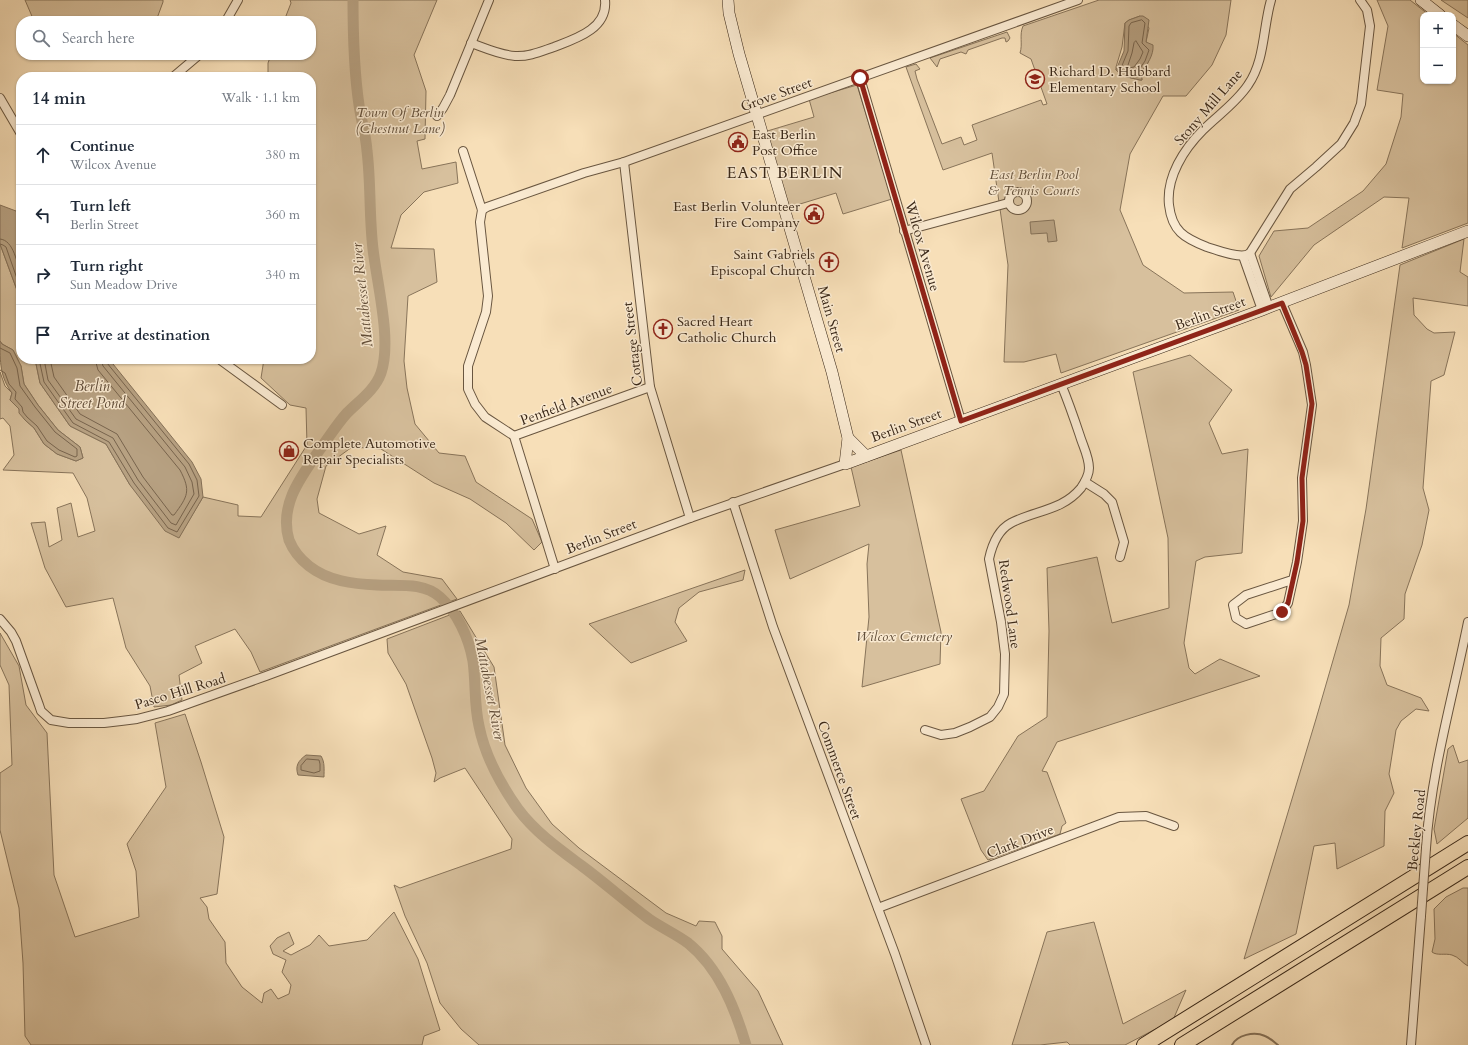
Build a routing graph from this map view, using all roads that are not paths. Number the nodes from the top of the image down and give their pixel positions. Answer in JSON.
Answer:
{"nodes":[{"id":1,"x":238,"y":0,"type":"edge"},
{"id":2,"x":489,"y":0,"type":"edge"},
{"id":3,"x":605,"y":0,"type":"edge"},
{"id":4,"x":728,"y":0,"type":"edge"},
{"id":5,"x":1078,"y":0,"type":"edge"},
{"id":6,"x":1270,"y":0,"type":"edge"},
{"id":7,"x":1360,"y":0,"type":"edge"},
{"id":8,"x":1421,"y":0,"type":"edge"},
{"id":9,"x":1436,"y":12,"type":"edge"},
{"id":10,"x":229,"y":16,"type":"edge"},
{"id":11,"x":1456,"y":27,"type":"edge"},
{"id":12,"x":1468,"y":36,"type":"edge"},
{"id":13,"x":471,"y":44,"type":"junction"},
{"id":14,"x":193,"y":60,"type":"edge"},
{"id":15,"x":179,"y":72,"type":"edge"},
{"id":16,"x":860,"y":78,"type":"junction"},
{"id":17,"x":0,"y":98,"type":"edge"},
{"id":18,"x":758,"y":114,"type":"junction"},
{"id":19,"x":437,"y":116,"type":"dead end"},
{"id":20,"x":16,"y":125,"type":"edge"},
{"id":21,"x":463,"y":152,"type":"dead end"},
{"id":22,"x":624,"y":162,"type":"junction"},
{"id":23,"x":1008,"y":203,"type":"dead end"},
{"id":24,"x":482,"y":210,"type":"junction"},
{"id":25,"x":904,"y":231,"type":"junction"},
{"id":26,"x":1468,"y":231,"type":"edge"},
{"id":27,"x":1247,"y":255,"type":"junction"},
{"id":28,"x":1282,"y":303,"type":"junction"},
{"id":29,"x":1265,"y":309,"type":"junction"},
{"id":30,"x":226,"y":364,"type":"edge"},
{"id":31,"x":1061,"y":384,"type":"junction"},
{"id":32,"x":650,"y":388,"type":"junction"},
{"id":33,"x":282,"y":405,"type":"dead end"},
{"id":34,"x":961,"y":421,"type":"junction"},
{"id":35,"x":514,"y":436,"type":"junction"},
{"id":36,"x":848,"y":438,"type":"junction"},
{"id":37,"x":866,"y":456,"type":"junction"},
{"id":38,"x":844,"y":464,"type":"junction"},
{"id":39,"x":1085,"y":482,"type":"junction"},
{"id":40,"x":733,"y":502,"type":"junction"},
{"id":41,"x":690,"y":518,"type":"junction"},
{"id":42,"x":1120,"y":557,"type":"dead end"},
{"id":43,"x":555,"y":569,"type":"junction"},
{"id":44,"x":1292,"y":580,"type":"junction"},
{"id":45,"x":0,"y":619,"type":"edge"},
{"id":46,"x":1468,"y":622,"type":"edge"},
{"id":47,"x":398,"y":627,"type":"joint"},
{"id":48,"x":925,"y":730,"type":"dead end"},
{"id":49,"x":1174,"y":826,"type":"dead end"},
{"id":50,"x":1468,"y":843,"type":"edge"},
{"id":51,"x":1468,"y":867,"type":"edge"},
{"id":52,"x":878,"y":908,"type":"junction"},
{"id":53,"x":926,"y":1045,"type":"edge"},
{"id":54,"x":1144,"y":1045,"type":"edge"},
{"id":55,"x":1182,"y":1045,"type":"edge"},
{"id":56,"x":1411,"y":1045,"type":"edge"}],
"edges":[{"from":1,"to":10,"type":"street"},
{"from":2,"to":13,"type":"street"},
{"from":3,"to":13,"type":"street"},
{"from":4,"to":18,"type":"street","name":"Main Street"},
{"from":5,"to":16,"type":"street","name":"Grove Street"},
{"from":6,"to":27,"type":"street","name":"Stony Mill Lane"},
{"from":7,"to":27,"type":"street"},
{"from":8,"to":9,"type":"street"},
{"from":11,"to":12,"type":"street"},
{"from":13,"to":19,"type":"street"},
{"from":14,"to":15,"type":"street"},
{"from":16,"to":18,"type":"street","name":"Grove Street"},
{"from":16,"to":25,"type":"street","name":"Wilcox Avenue"},
{"from":17,"to":20,"type":"street"},
{"from":18,"to":22,"type":"street","name":"Grove Street"},
{"from":18,"to":36,"type":"street","name":"Main Street"},
{"from":21,"to":24,"type":"street"},
{"from":22,"to":24,"type":"street","name":"Grove Street"},
{"from":22,"to":32,"type":"street","name":"Cottage Street"},
{"from":23,"to":25,"type":"street"},
{"from":24,"to":35,"type":"street"},
{"from":25,"to":34,"type":"street","name":"Wilcox Avenue"},
{"from":26,"to":28,"type":"street","name":"Berlin Street"},
{"from":27,"to":29,"type":"street"},
{"from":28,"to":29,"type":"street","name":"Berlin Street"},
{"from":28,"to":44,"type":"street"},
{"from":29,"to":31,"type":"street","name":"Berlin Street"},
{"from":30,"to":33,"type":"street"},
{"from":31,"to":34,"type":"street","name":"Berlin Street"},
{"from":31,"to":39,"type":"street"},
{"from":32,"to":35,"type":"street","name":"Penfield Avenue"},
{"from":32,"to":41,"type":"street","name":"Cottage Street"},
{"from":34,"to":37,"type":"street","name":"Berlin Street"},
{"from":35,"to":43,"type":"street"},
{"from":36,"to":37,"type":"street"},
{"from":36,"to":38,"type":"street","name":"Main Street"},
{"from":37,"to":38,"type":"street","name":"Berlin Street"},
{"from":38,"to":40,"type":"street","name":"Berlin Street"},
{"from":39,"to":42,"type":"street"},
{"from":39,"to":48,"type":"street","name":"Redwood Lane"},
{"from":40,"to":41,"type":"street","name":"Berlin Street"},
{"from":40,"to":52,"type":"street","name":"Commerce Street"},
{"from":41,"to":43,"type":"street","name":"Berlin Street"},
{"from":43,"to":47,"type":"street","name":"Berlin Street"},
{"from":44,"to":44,"type":"street"},
{"from":45,"to":47,"type":"street","name":"Pasco Hill Road"},
{"from":46,"to":56,"type":"street","name":"Beckley Road","bridge":true},
{"from":49,"to":52,"type":"street","name":"Clark Drive"},
{"from":50,"to":54,"type":"highway"},
{"from":51,"to":55,"type":"highway"},
{"from":52,"to":53,"type":"street","name":"Commerce Street"}]}
